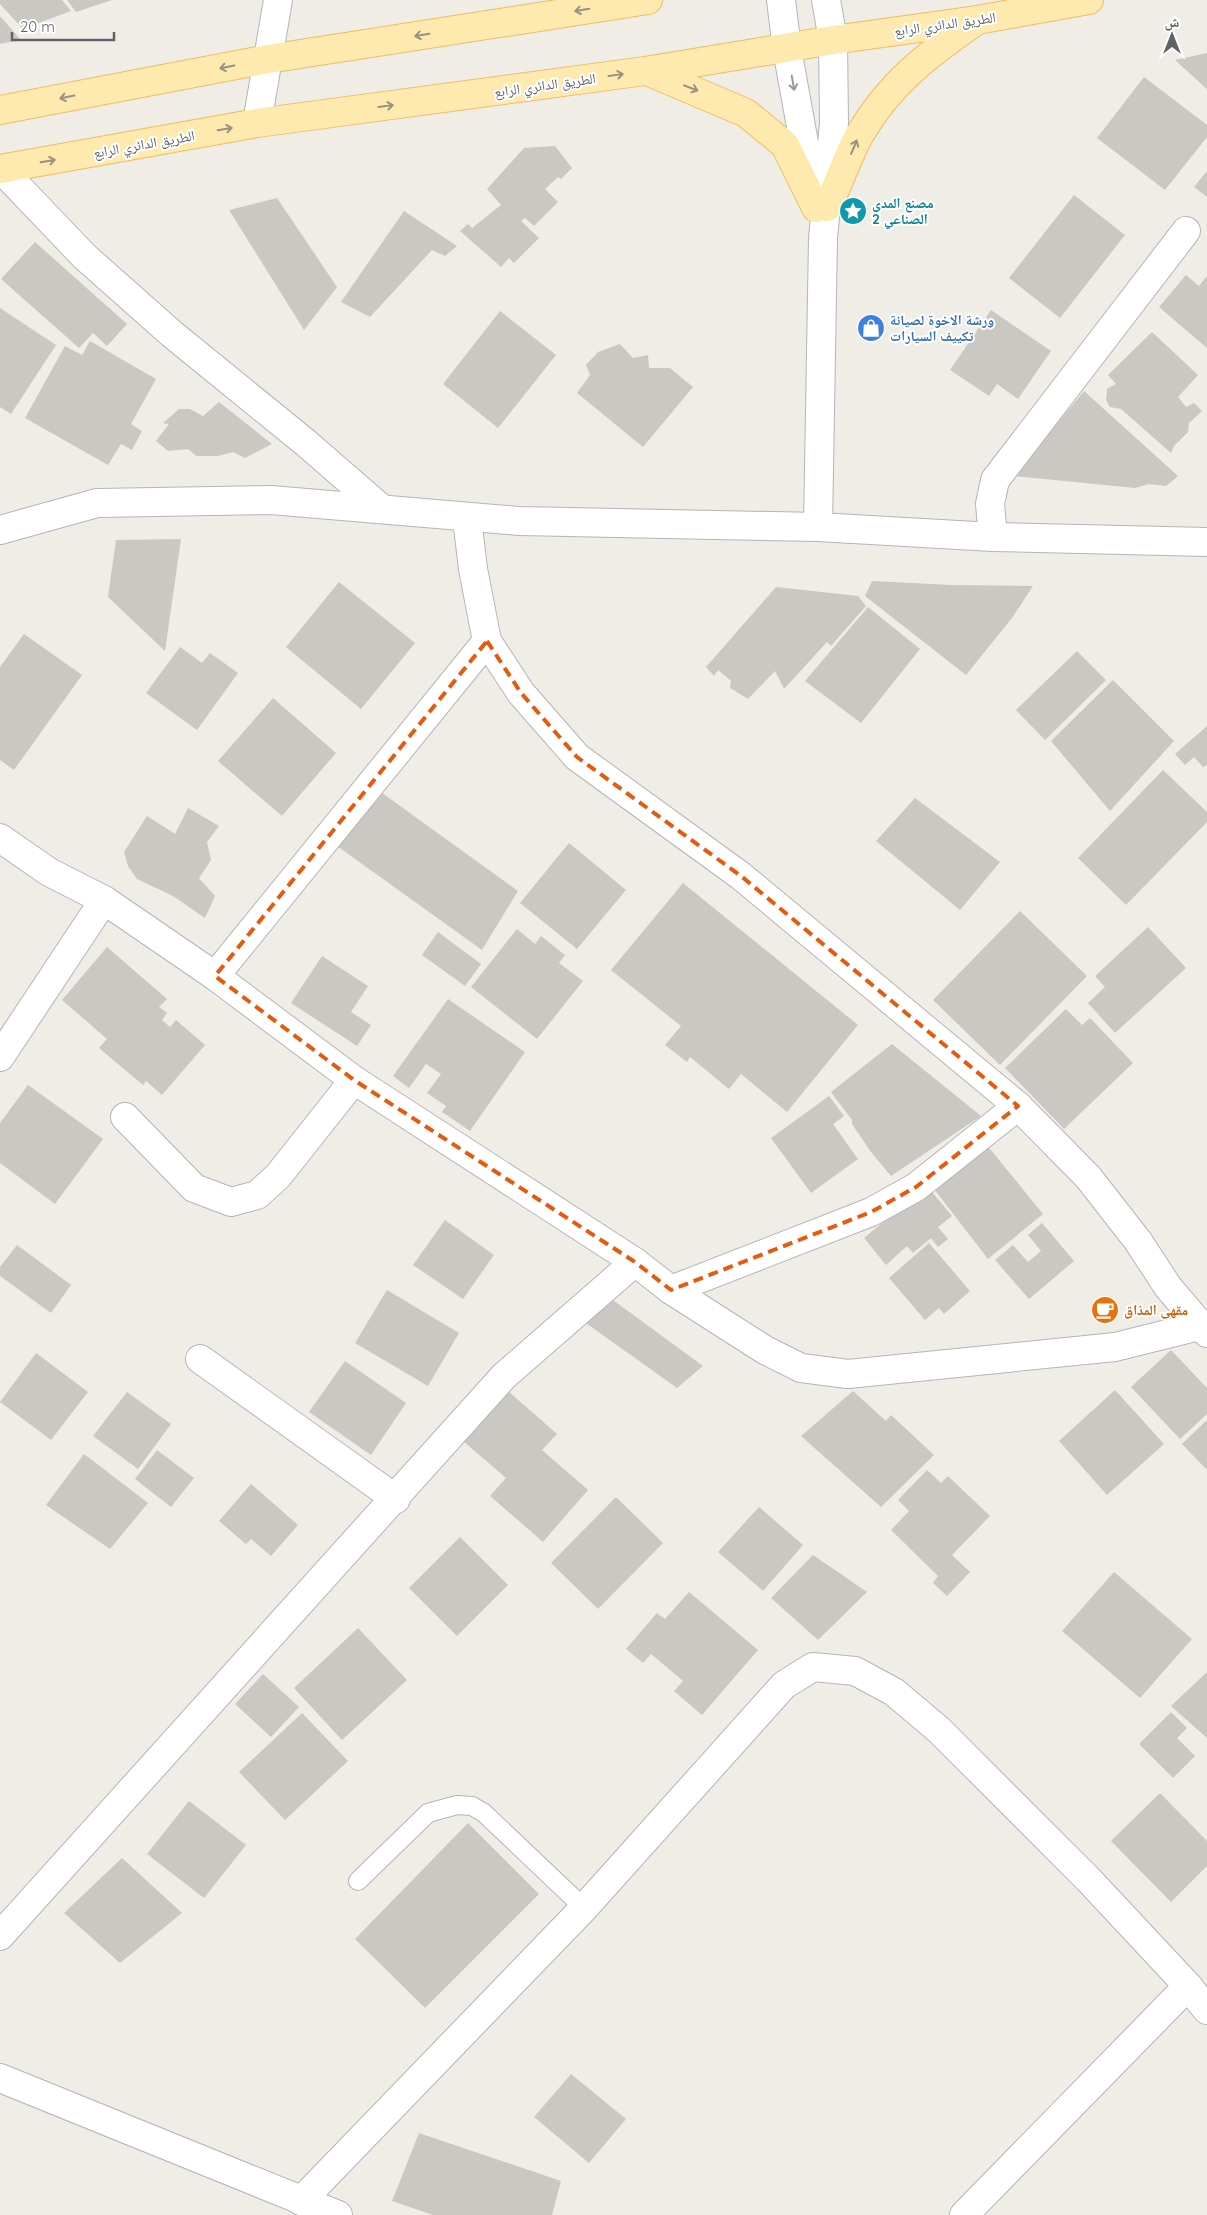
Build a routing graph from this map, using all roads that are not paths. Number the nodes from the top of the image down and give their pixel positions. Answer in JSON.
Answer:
{"nodes":[{"id":1,"x":278,"y":0,"type":"edge"},
{"id":2,"x":648,"y":0,"type":"edge"},
{"id":3,"x":781,"y":0,"type":"edge"},
{"id":4,"x":826,"y":0,"type":"edge"},
{"id":5,"x":1089,"y":0,"type":"edge"},
{"id":6,"x":977,"y":20,"type":"junction"},
{"id":7,"x":833,"y":40,"type":"junction"},
{"id":8,"x":787,"y":49,"type":"junction"},
{"id":9,"x":268,"y":60,"type":"junction"},
{"id":10,"x":645,"y":71,"type":"junction"},
{"id":11,"x":0,"y":110,"type":"edge"},
{"id":12,"x":257,"y":123,"type":"junction"},
{"id":13,"x":0,"y":169,"type":"edge"},
{"id":14,"x":821,"y":208,"type":"junction"},
{"id":15,"x":1186,"y":231,"type":"dead end"},
{"id":16,"x":382,"y":509,"type":"junction"},
{"id":17,"x":466,"y":518,"type":"junction"},
{"id":18,"x":818,"y":527,"type":"junction"},
{"id":19,"x":0,"y":530,"type":"edge"},
{"id":20,"x":993,"y":537,"type":"junction"},
{"id":21,"x":1207,"y":542,"type":"edge"},
{"id":22,"x":487,"y":641,"type":"junction"},
{"id":23,"x":0,"y":838,"type":"edge"},
{"id":24,"x":104,"y":900,"type":"junction"},
{"id":25,"x":214,"y":976,"type":"junction"},
{"id":26,"x":0,"y":1057,"type":"edge"},
{"id":27,"x":354,"y":1080,"type":"junction"},
{"id":28,"x":1018,"y":1106,"type":"junction"},
{"id":29,"x":125,"y":1117,"type":"dead end"},
{"id":30,"x":635,"y":1262,"type":"junction"},
{"id":31,"x":670,"y":1290,"type":"junction"},
{"id":32,"x":1205,"y":1327,"type":"edge"},
{"id":33,"x":200,"y":1359,"type":"dead end"},
{"id":34,"x":396,"y":1499,"type":"junction"},
{"id":35,"x":358,"y":1881,"type":"dead end"},
{"id":36,"x":584,"y":1908,"type":"junction"},
{"id":37,"x":0,"y":1936,"type":"edge"},
{"id":38,"x":1188,"y":1986,"type":"junction"},
{"id":39,"x":1207,"y":2010,"type":"edge"},
{"id":40,"x":0,"y":2078,"type":"edge"},
{"id":41,"x":301,"y":2201,"type":"junction"},
{"id":42,"x":338,"y":2215,"type":"edge"},
{"id":43,"x":964,"y":2215,"type":"edge"}],
"edges":[{"from":1,"to":9,"type":"street"},
{"from":2,"to":9,"type":"main road","one_way":true},
{"from":3,"to":8,"type":"street"},
{"from":4,"to":7,"type":"street"},
{"from":5,"to":6,"type":"main road","name":"الطريق الدائري الرابع"},
{"from":6,"to":7,"type":"main road","name":"الطريق الدائري الرابع"},
{"from":14,"to":6,"type":"main road","one_way":true},
{"from":7,"to":8,"type":"main road","name":"الطريق الدائري الرابع"},
{"from":7,"to":14,"type":"street"},
{"from":8,"to":10,"type":"main road","name":"الطريق الدائري الرابع"},
{"from":8,"to":14,"type":"street","one_way":true},
{"from":9,"to":11,"type":"main road","one_way":true},
{"from":9,"to":12,"type":"street"},
{"from":12,"to":10,"type":"main road","name":"الطريق الدائري الرابع","one_way":true},
{"from":10,"to":14,"type":"main road","one_way":true},
{"from":13,"to":12,"type":"main road","name":"الطريق الدائري الرابع","one_way":true},
{"from":13,"to":16,"type":"street"},
{"from":14,"to":18,"type":"street"},
{"from":15,"to":20,"type":"street"},
{"from":16,"to":17,"type":"street"},
{"from":16,"to":19,"type":"street"},
{"from":17,"to":18,"type":"street"},
{"from":17,"to":22,"type":"street"},
{"from":18,"to":20,"type":"street"},
{"from":20,"to":21,"type":"street"},
{"from":22,"to":25,"type":"street"},
{"from":22,"to":28,"type":"street"},
{"from":23,"to":24,"type":"street"},
{"from":24,"to":25,"type":"street"},
{"from":24,"to":26,"type":"street"},
{"from":25,"to":27,"type":"street"},
{"from":27,"to":29,"type":"street"},
{"from":27,"to":30,"type":"street"},
{"from":28,"to":31,"type":"street"},
{"from":28,"to":32,"type":"street"},
{"from":30,"to":31,"type":"street"},
{"from":30,"to":34,"type":"street"},
{"from":31,"to":32,"type":"street"},
{"from":33,"to":34,"type":"street"},
{"from":34,"to":37,"type":"street"},
{"from":35,"to":36,"type":"lane"},
{"from":36,"to":38,"type":"street"},
{"from":36,"to":41,"type":"street"},
{"from":38,"to":39,"type":"street"},
{"from":38,"to":43,"type":"street"},
{"from":40,"to":41,"type":"street"},
{"from":41,"to":42,"type":"street"}]}
